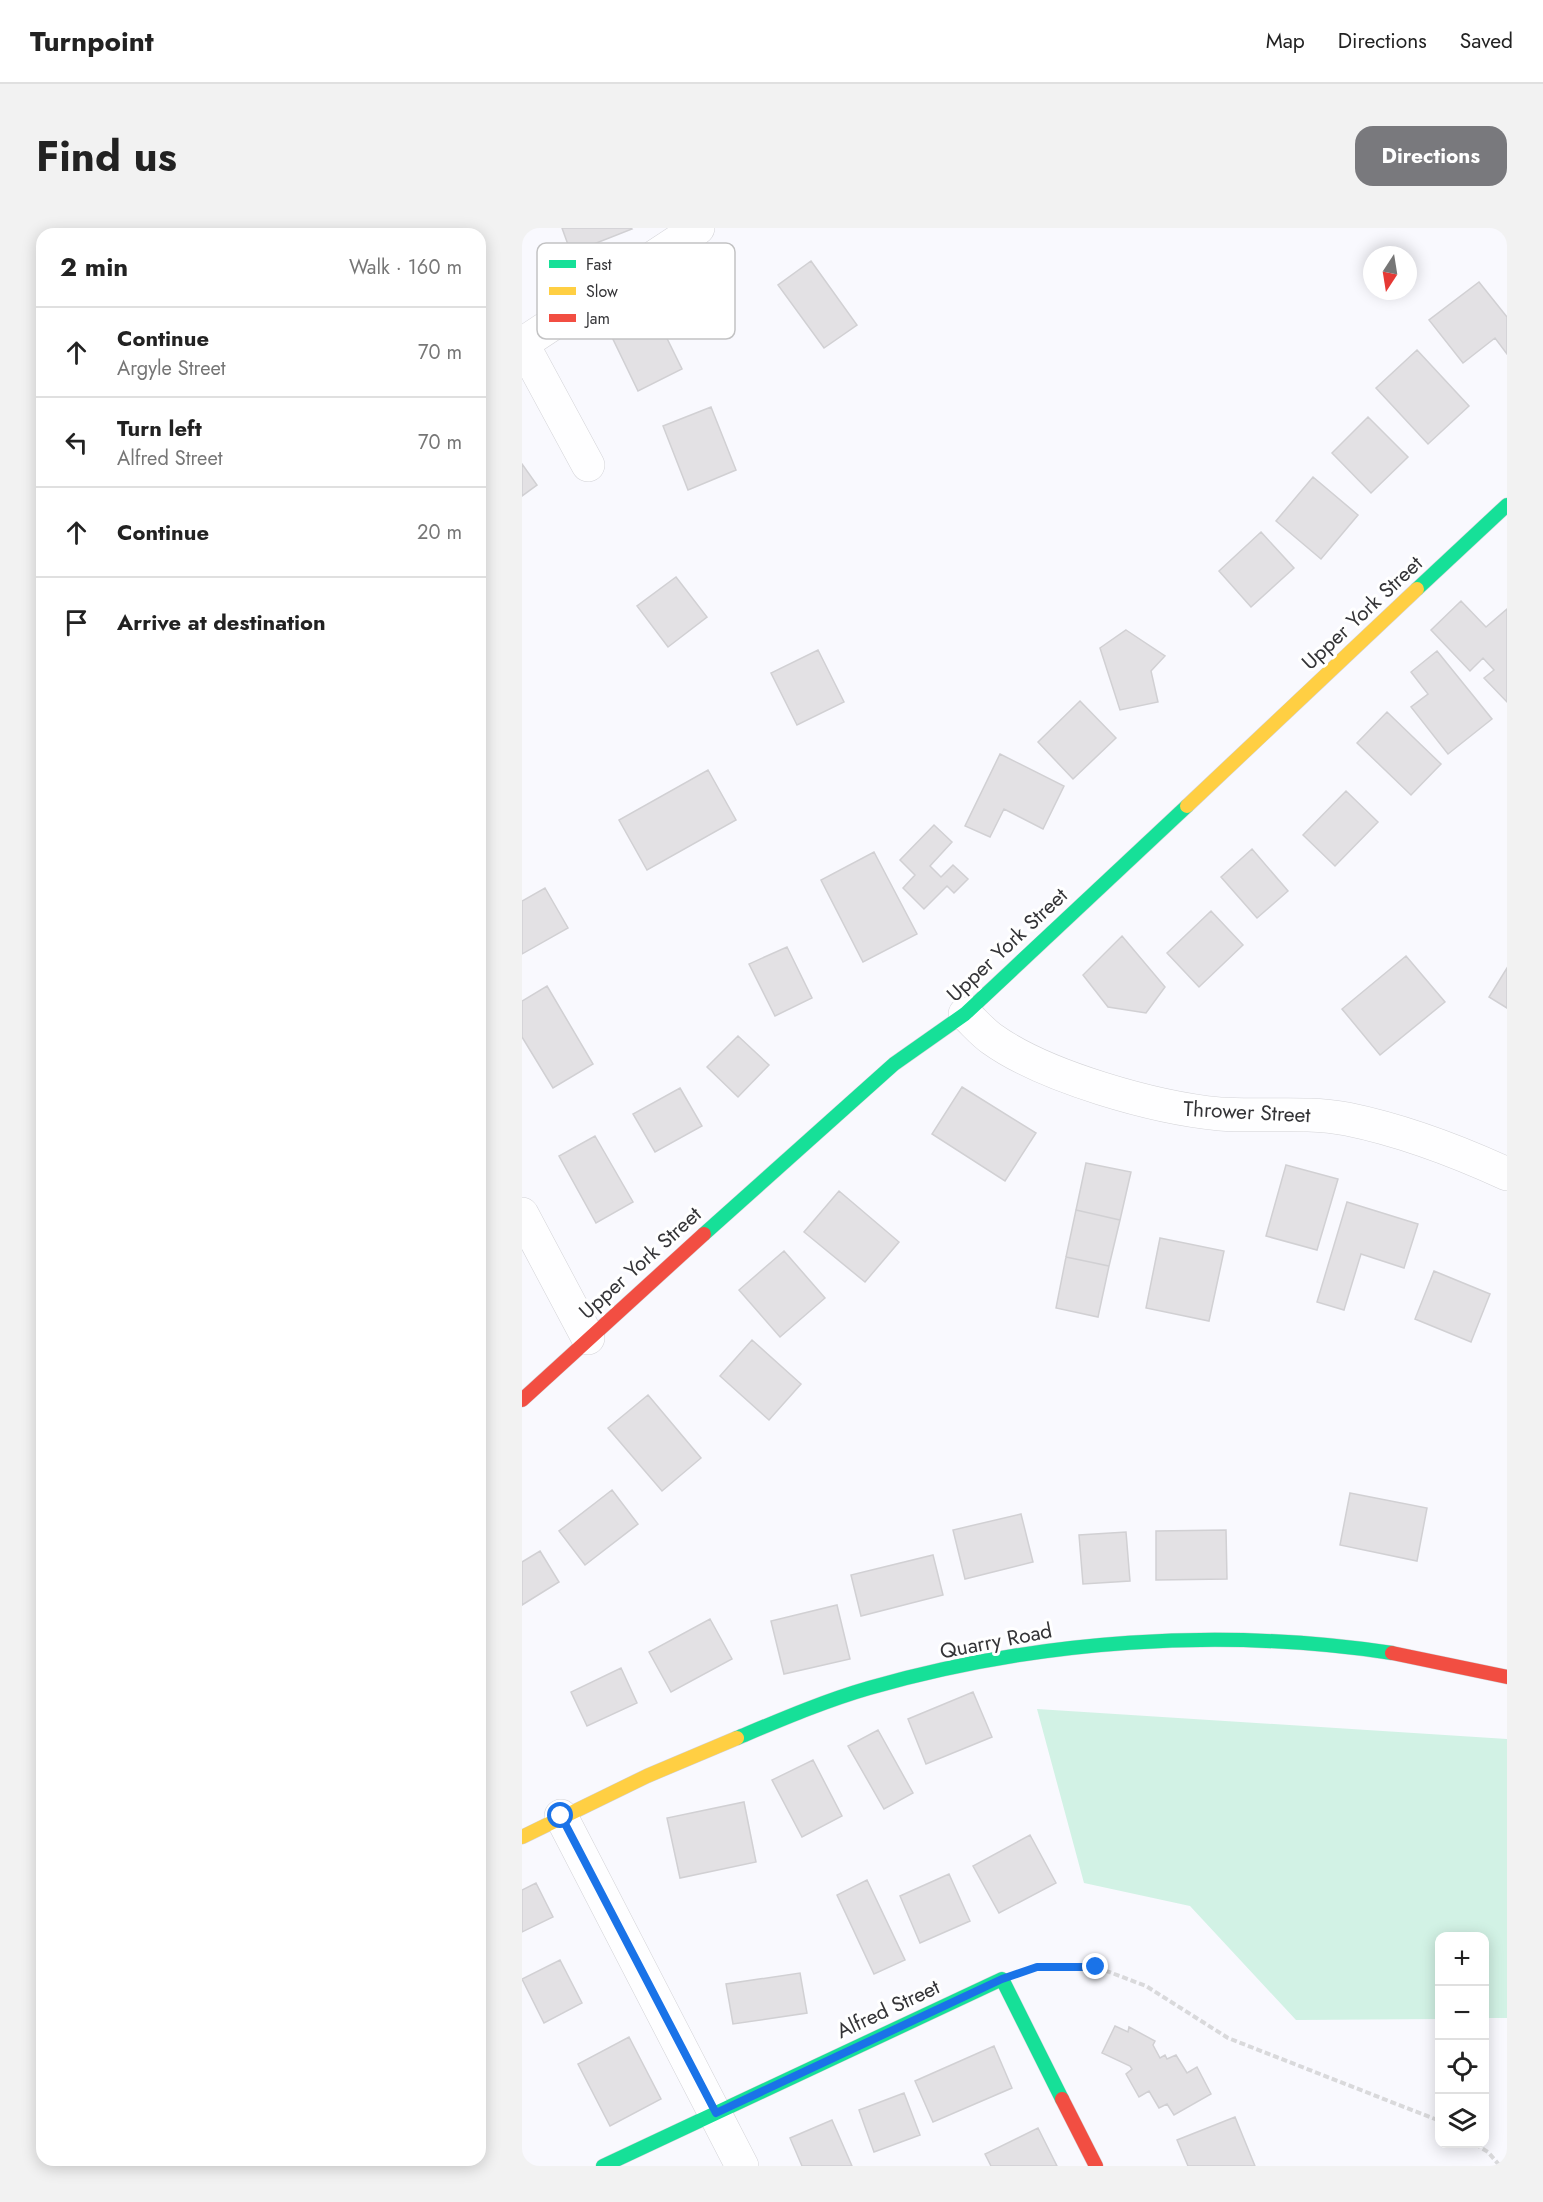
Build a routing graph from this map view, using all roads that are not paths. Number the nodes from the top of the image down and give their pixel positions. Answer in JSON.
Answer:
{"nodes":[{"id":1,"x":699,"y":228,"type":"edge"},
{"id":2,"x":676,"y":243,"type":"edge"},
{"id":3,"x":537,"y":334,"type":"edge"},
{"id":4,"x":522,"y":344,"type":"edge"},
{"id":5,"x":588,"y":465,"type":"dead end"},
{"id":6,"x":1507,"y":505,"type":"edge"},
{"id":7,"x":965,"y":1014,"type":"junction"},
{"id":8,"x":1507,"y":1174,"type":"edge"},
{"id":9,"x":522,"y":1214,"type":"edge"},
{"id":10,"x":588,"y":1338,"type":"junction"},
{"id":11,"x":522,"y":1400,"type":"edge"},
{"id":12,"x":1507,"y":1677,"type":"edge"},
{"id":13,"x":561,"y":1816,"type":"junction"},
{"id":14,"x":522,"y":1836,"type":"edge"},
{"id":15,"x":716,"y":2113,"type":"junction"},
{"id":16,"x":603,"y":2166,"type":"edge"},
{"id":17,"x":742,"y":2166,"type":"edge"},
{"id":18,"x":1096,"y":2166,"type":"edge"}],
"edges":[{"from":1,"to":2,"type":"street"},
{"from":3,"to":4,"type":"street"},
{"from":4,"to":5,"type":"street"},
{"from":6,"to":7,"type":"street","name":"Upper York Street"},
{"from":7,"to":8,"type":"street","name":"Thrower Street"},
{"from":7,"to":10,"type":"street","name":"Upper York Street"},
{"from":9,"to":10,"type":"street"},
{"from":10,"to":11,"type":"street","name":"Upper York Street"},
{"from":12,"to":13,"type":"street","name":"Quarry Road"},
{"from":13,"to":14,"type":"street","name":"Quarry Road"},
{"from":13,"to":15,"type":"street"},
{"from":15,"to":16,"type":"street","name":"Alfred Street"},
{"from":15,"to":17,"type":"street"},
{"from":15,"to":18,"type":"street","name":"Alfred Street"}]}
